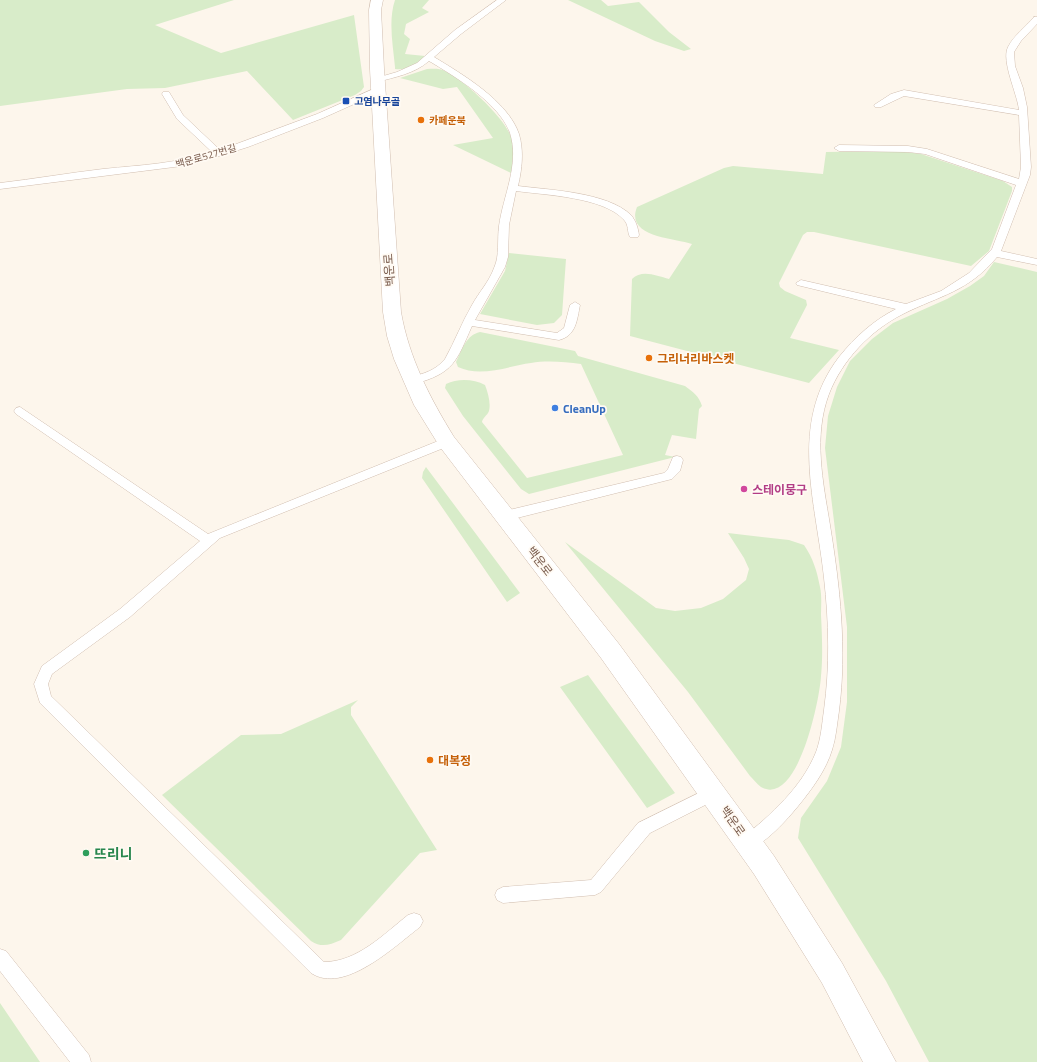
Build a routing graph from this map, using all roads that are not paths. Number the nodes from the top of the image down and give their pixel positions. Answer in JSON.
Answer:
{"nodes":[{"id":1,"x":377,"y":0,"type":"edge"},
{"id":2,"x":502,"y":0,"type":"edge"},
{"id":3,"x":1037,"y":20,"type":"edge"},
{"id":4,"x":429,"y":58,"type":"junction"},
{"id":5,"x":378,"y":84,"type":"junction"},
{"id":6,"x":166,"y":94,"type":"dead end"},
{"id":7,"x":878,"y":105,"type":"dead end"},
{"id":8,"x":1022,"y":113,"type":"junction"},
{"id":9,"x":839,"y":148,"type":"dead end"},
{"id":10,"x":219,"y":154,"type":"junction"},
{"id":11,"x":1022,"y":183,"type":"junction"},
{"id":12,"x":0,"y":186,"type":"edge"},
{"id":13,"x":513,"y":188,"type":"junction"},
{"id":14,"x":634,"y":235,"type":"dead end"},
{"id":15,"x":994,"y":252,"type":"junction"},
{"id":16,"x":1037,"y":262,"type":"edge"},
{"id":17,"x":801,"y":283,"type":"dead end"},
{"id":18,"x":575,"y":305,"type":"dead end"},
{"id":19,"x":907,"y":308,"type":"junction"},
{"id":20,"x":468,"y":322,"type":"junction"},
{"id":21,"x":414,"y":380,"type":"junction"},
{"id":22,"x":20,"y":411,"type":"dead end"},
{"id":23,"x":447,"y":442,"type":"junction"},
{"id":24,"x":677,"y":460,"type":"dead end"},
{"id":25,"x":505,"y":516,"type":"junction"},
{"id":26,"x":208,"y":540,"type":"junction"},
{"id":27,"x":713,"y":793,"type":"junction"},
{"id":28,"x":748,"y":843,"type":"junction"},
{"id":29,"x":503,"y":894,"type":"dead end"},
{"id":30,"x":414,"y":921,"type":"dead end"},
{"id":31,"x":1,"y":960,"type":"edge"},
{"id":32,"x":82,"y":1062,"type":"edge"},
{"id":33,"x":880,"y":1062,"type":"edge"}],
"edges":[{"from":1,"to":5,"type":"street","name":"백운로"},
{"from":2,"to":4,"type":"lane","name":"백운로527번길"},
{"from":3,"to":8,"type":"lane"},
{"from":4,"to":5,"type":"lane","name":"백운로527번길"},
{"from":4,"to":13,"type":"lane"},
{"from":5,"to":10,"type":"lane","name":"백운로527번길"},
{"from":5,"to":21,"type":"street","name":"백운로"},
{"from":6,"to":10,"type":"lane"},
{"from":7,"to":8,"type":"lane"},
{"from":8,"to":11,"type":"lane"},
{"from":9,"to":11,"type":"lane"},
{"from":10,"to":12,"type":"lane","name":"백운로527번길"},
{"from":11,"to":15,"type":"lane"},
{"from":13,"to":14,"type":"lane"},
{"from":13,"to":20,"type":"lane"},
{"from":15,"to":16,"type":"lane"},
{"from":15,"to":19,"type":"lane"},
{"from":17,"to":19,"type":"lane"},
{"from":18,"to":20,"type":"lane"},
{"from":19,"to":28,"type":"lane"},
{"from":20,"to":21,"type":"lane"},
{"from":21,"to":23,"type":"street","name":"백운로"},
{"from":22,"to":26,"type":"lane"},
{"from":23,"to":25,"type":"street","name":"백운로"},
{"from":23,"to":26,"type":"lane"},
{"from":24,"to":25,"type":"lane"},
{"from":25,"to":27,"type":"street","name":"백운로"},
{"from":26,"to":30,"type":"lane"},
{"from":27,"to":28,"type":"street","name":"백운로"},
{"from":27,"to":29,"type":"lane"},
{"from":28,"to":33,"type":"street","name":"백운로"},
{"from":31,"to":32,"type":"lane"}]}
